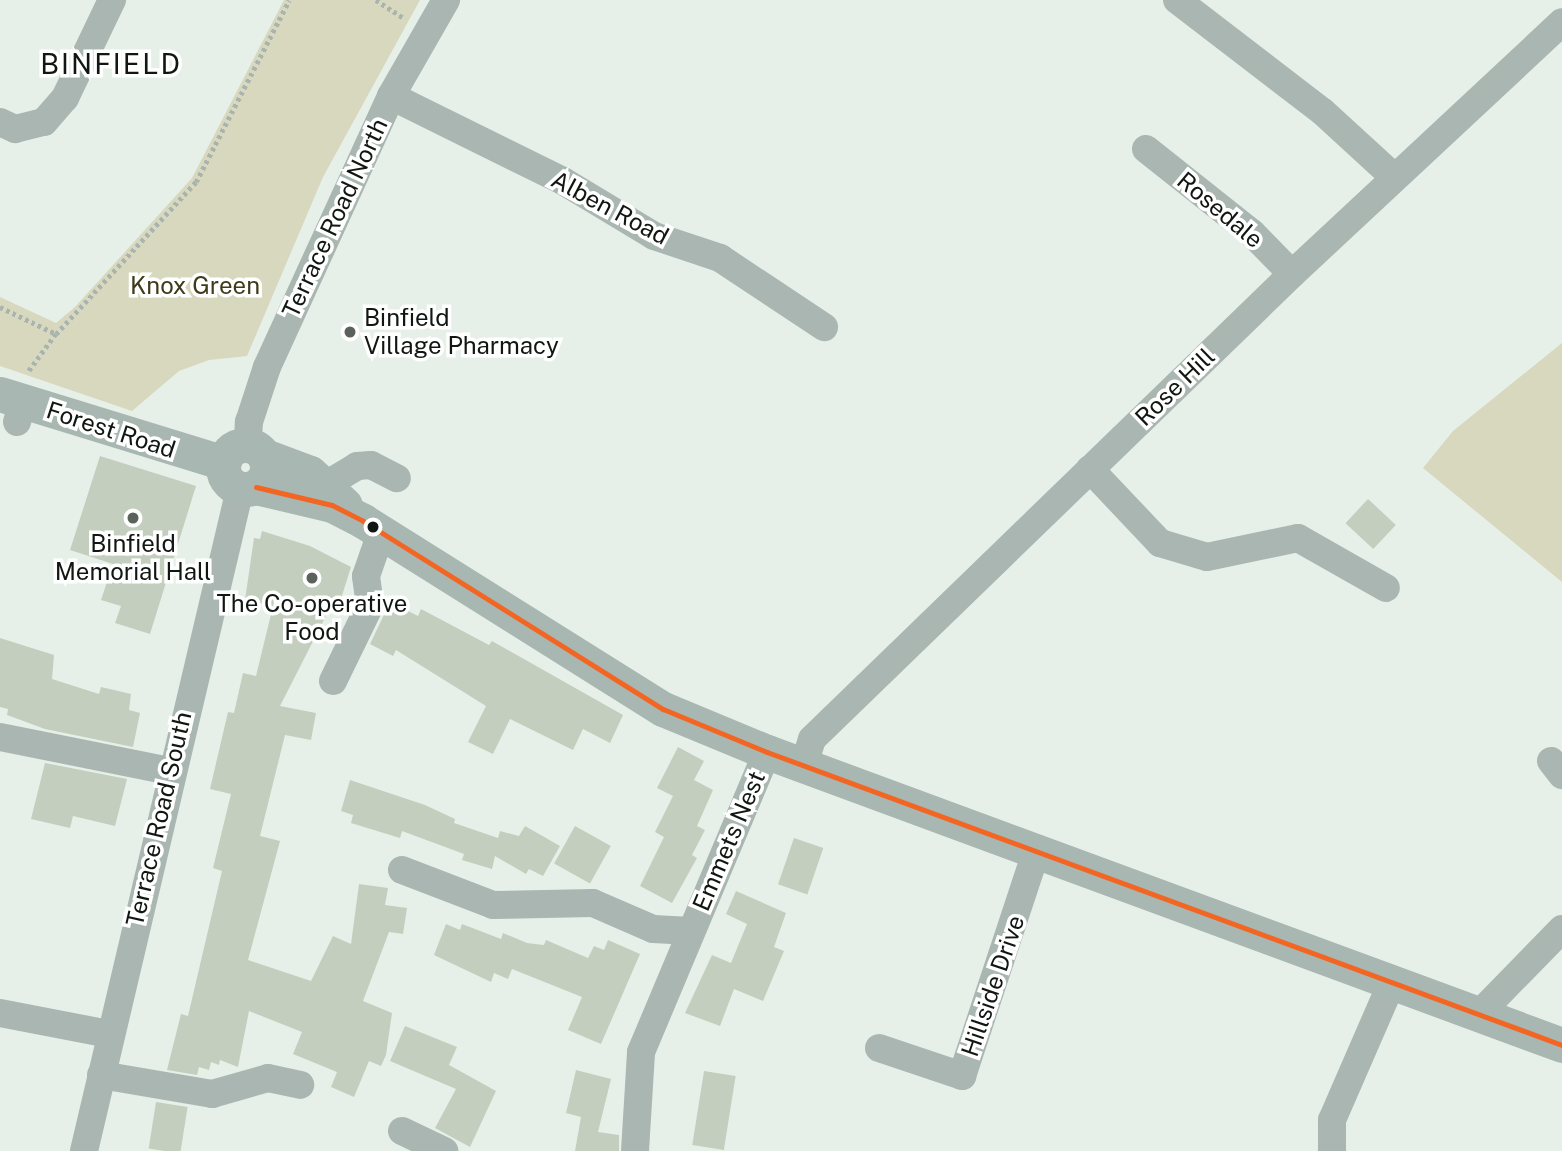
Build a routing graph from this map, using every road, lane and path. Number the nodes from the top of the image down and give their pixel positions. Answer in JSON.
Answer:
{"nodes":[{"id":1,"x":112,"y":0,"type":"edge"},
{"id":2,"x":289,"y":0,"type":"edge"},
{"id":3,"x":376,"y":0,"type":"edge"},
{"id":4,"x":446,"y":0,"type":"edge"},
{"id":5,"x":1177,"y":0,"type":"edge"},
{"id":6,"x":1562,"y":22,"type":"edge"},
{"id":7,"x":427,"y":32,"type":"junction"},
{"id":8,"x":391,"y":96,"type":"junction"},
{"id":9,"x":0,"y":122,"type":"edge"},
{"id":10,"x":1146,"y":149,"type":"dead end"},
{"id":11,"x":1394,"y":177,"type":"junction"},
{"id":12,"x":1292,"y":274,"type":"junction"},
{"id":13,"x":0,"y":307,"type":"edge"},
{"id":14,"x":824,"y":327,"type":"dead end"},
{"id":15,"x":56,"y":334,"type":"junction"},
{"id":16,"x":15,"y":400,"type":"edge"},
{"id":17,"x":247,"y":468,"type":"junction"},
{"id":18,"x":1090,"y":469,"type":"junction"},
{"id":19,"x":397,"y":478,"type":"dead end"},
{"id":20,"x":324,"y":486,"type":"junction"},
{"id":21,"x":372,"y":527,"type":"junction"},
{"id":22,"x":1386,"y":588,"type":"dead end"},
{"id":23,"x":333,"y":681,"type":"dead end"},
{"id":24,"x":0,"y":737,"type":"edge"},
{"id":25,"x":767,"y":752,"type":"junction"},
{"id":26,"x":804,"y":764,"type":"junction"},
{"id":27,"x":170,"y":771,"type":"junction"},
{"id":28,"x":1036,"y":852,"type":"junction"},
{"id":29,"x":402,"y":870,"type":"dead end"},
{"id":30,"x":1562,"y":929,"type":"edge"},
{"id":31,"x":691,"y":931,"type":"junction"},
{"id":32,"x":1392,"y":982,"type":"junction"},
{"id":33,"x":0,"y":1013,"type":"edge"},
{"id":34,"x":1478,"y":1015,"type":"junction"},
{"id":35,"x":109,"y":1034,"type":"junction"},
{"id":36,"x":1562,"y":1045,"type":"edge"},
{"id":37,"x":879,"y":1048,"type":"dead end"},
{"id":38,"x":101,"y":1075,"type":"junction"},
{"id":39,"x":300,"y":1085,"type":"dead end"},
{"id":40,"x":402,"y":1131,"type":"dead end"},
{"id":41,"x":84,"y":1151,"type":"edge"},
{"id":42,"x":444,"y":1151,"type":"edge"},
{"id":43,"x":635,"y":1151,"type":"edge"},
{"id":44,"x":1332,"y":1151,"type":"edge"}],
"edges":[{"from":1,"to":9,"type":"street"},
{"from":2,"to":15,"type":"path"},
{"from":3,"to":7,"type":"path"},
{"from":4,"to":7,"type":"street","name":"Terrace Road North"},
{"from":5,"to":11,"type":"street"},
{"from":6,"to":11,"type":"street","name":"Rose Hill"},
{"from":7,"to":8,"type":"street","name":"Terrace Road North"},
{"from":8,"to":14,"type":"street","name":"Alben Road"},
{"from":8,"to":17,"type":"street","name":"Terrace Road North"},
{"from":10,"to":12,"type":"street","name":"Rosedale"},
{"from":11,"to":12,"type":"street","name":"Rose Hill"},
{"from":12,"to":18,"type":"street","name":"Rose Hill"},
{"from":13,"to":15,"type":"path"},
{"from":15,"to":16,"type":"path"},
{"from":16,"to":17,"type":"main road","name":"Forest Road"},
{"from":17,"to":20,"type":"main road","name":"Forest Road"},
{"from":17,"to":21,"type":"main road","name":"Forest Road"},
{"from":17,"to":27,"type":"street","name":"Terrace Road South"},
{"from":18,"to":22,"type":"street"},
{"from":18,"to":26,"type":"street","name":"Rose Hill"},
{"from":19,"to":20,"type":"street"},
{"from":20,"to":21,"type":"main road","name":"Forest Road"},
{"from":21,"to":23,"type":"street"},
{"from":21,"to":25,"type":"main road","name":"Forest Road"},
{"from":24,"to":27,"type":"street"},
{"from":25,"to":26,"type":"main road","name":"Forest Road"},
{"from":25,"to":31,"type":"street","name":"Emmets Nest"},
{"from":26,"to":28,"type":"main road","name":"Forest Road"},
{"from":27,"to":35,"type":"street","name":"Terrace Road South"},
{"from":28,"to":32,"type":"main road","name":"Forest Road"},
{"from":28,"to":37,"type":"street","name":"Hillside Drive"},
{"from":29,"to":31,"type":"street","name":"Emmets Nest"},
{"from":30,"to":34,"type":"street"},
{"from":31,"to":43,"type":"street","name":"Emmets Nest"},
{"from":32,"to":34,"type":"main road","name":"Forest Road"},
{"from":32,"to":44,"type":"street"},
{"from":33,"to":35,"type":"street"},
{"from":34,"to":36,"type":"main road","name":"Forest Road"},
{"from":35,"to":38,"type":"street","name":"Terrace Road South"},
{"from":38,"to":39,"type":"street"},
{"from":38,"to":41,"type":"street","name":"Terrace Road South"},
{"from":40,"to":42,"type":"street"}]}
